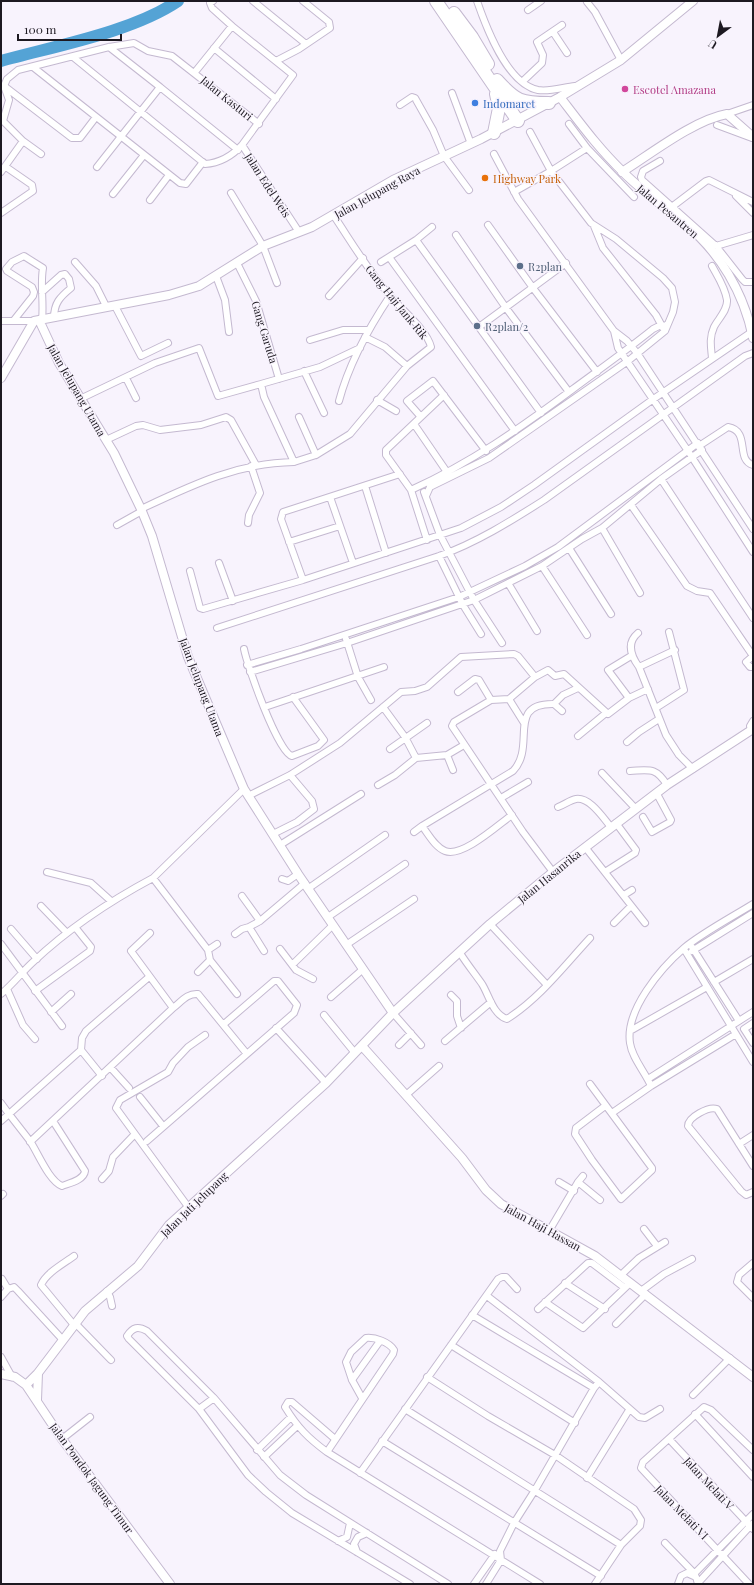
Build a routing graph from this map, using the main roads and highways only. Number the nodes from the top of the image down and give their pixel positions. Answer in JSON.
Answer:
{"nodes":[{"id":1,"x":436,"y":1,"type":"edge"},
{"id":2,"x":445,"y":1,"type":"edge"},
{"id":3,"x":496,"y":84,"type":"junction"},
{"id":4,"x":555,"y":100,"type":"road end"},
{"id":5,"x":520,"y":120,"type":"road end"},
{"id":6,"x":494,"y":133,"type":"road end"}],
"edges":[{"from":1,"to":3,"type":"highway"},
{"from":2,"to":3,"type":"highway"},
{"from":3,"to":4,"type":"highway"},
{"from":3,"to":5,"type":"highway"},
{"from":3,"to":6,"type":"highway"}]}
